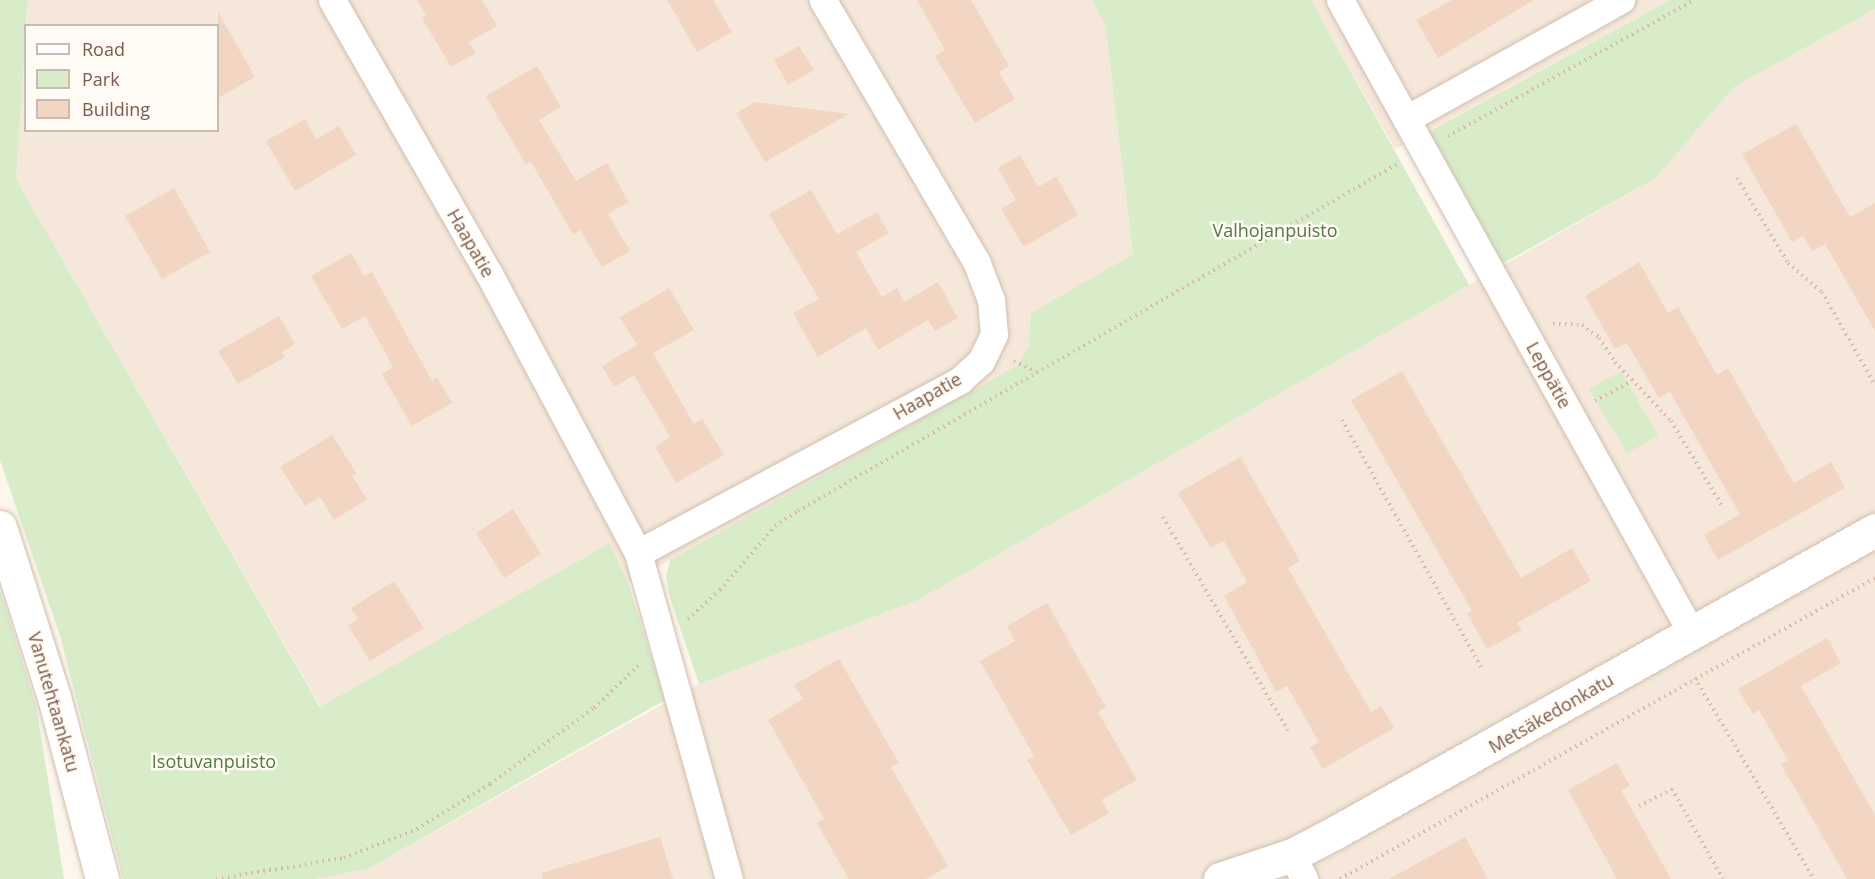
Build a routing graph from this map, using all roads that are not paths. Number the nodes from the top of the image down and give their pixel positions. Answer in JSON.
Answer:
{"nodes":[{"id":1,"x":332,"y":0,"type":"edge"},
{"id":2,"x":823,"y":0,"type":"edge"},
{"id":3,"x":1340,"y":0,"type":"edge"},
{"id":4,"x":1621,"y":0,"type":"edge"},
{"id":5,"x":1406,"y":119,"type":"junction"},
{"id":6,"x":0,"y":526,"type":"edge"},
{"id":7,"x":1875,"y":530,"type":"edge"},
{"id":8,"x":638,"y":553,"type":"junction"},
{"id":9,"x":1691,"y":632,"type":"junction"},
{"id":10,"x":1298,"y":867,"type":"edge"},
{"id":11,"x":102,"y":879,"type":"edge"},
{"id":12,"x":729,"y":879,"type":"edge"},
{"id":13,"x":1220,"y":879,"type":"edge"}],
"edges":[{"from":1,"to":8,"type":"street","name":"Haapatie"},
{"from":2,"to":8,"type":"street","name":"Haapatie"},
{"from":3,"to":5,"type":"street","name":"Leppätie"},
{"from":4,"to":5,"type":"street"},
{"from":5,"to":9,"type":"street","name":"Leppätie"},
{"from":6,"to":11,"type":"street","name":"Vanutehtaankatu"},
{"from":7,"to":9,"type":"street","name":"Metsäkedonkatu"},
{"from":8,"to":12,"type":"street","name":"Haapatie"},
{"from":9,"to":10,"type":"street","name":"Metsäkedonkatu"},
{"from":10,"to":13,"type":"street","name":"Metsäkedonkatu"}]}
